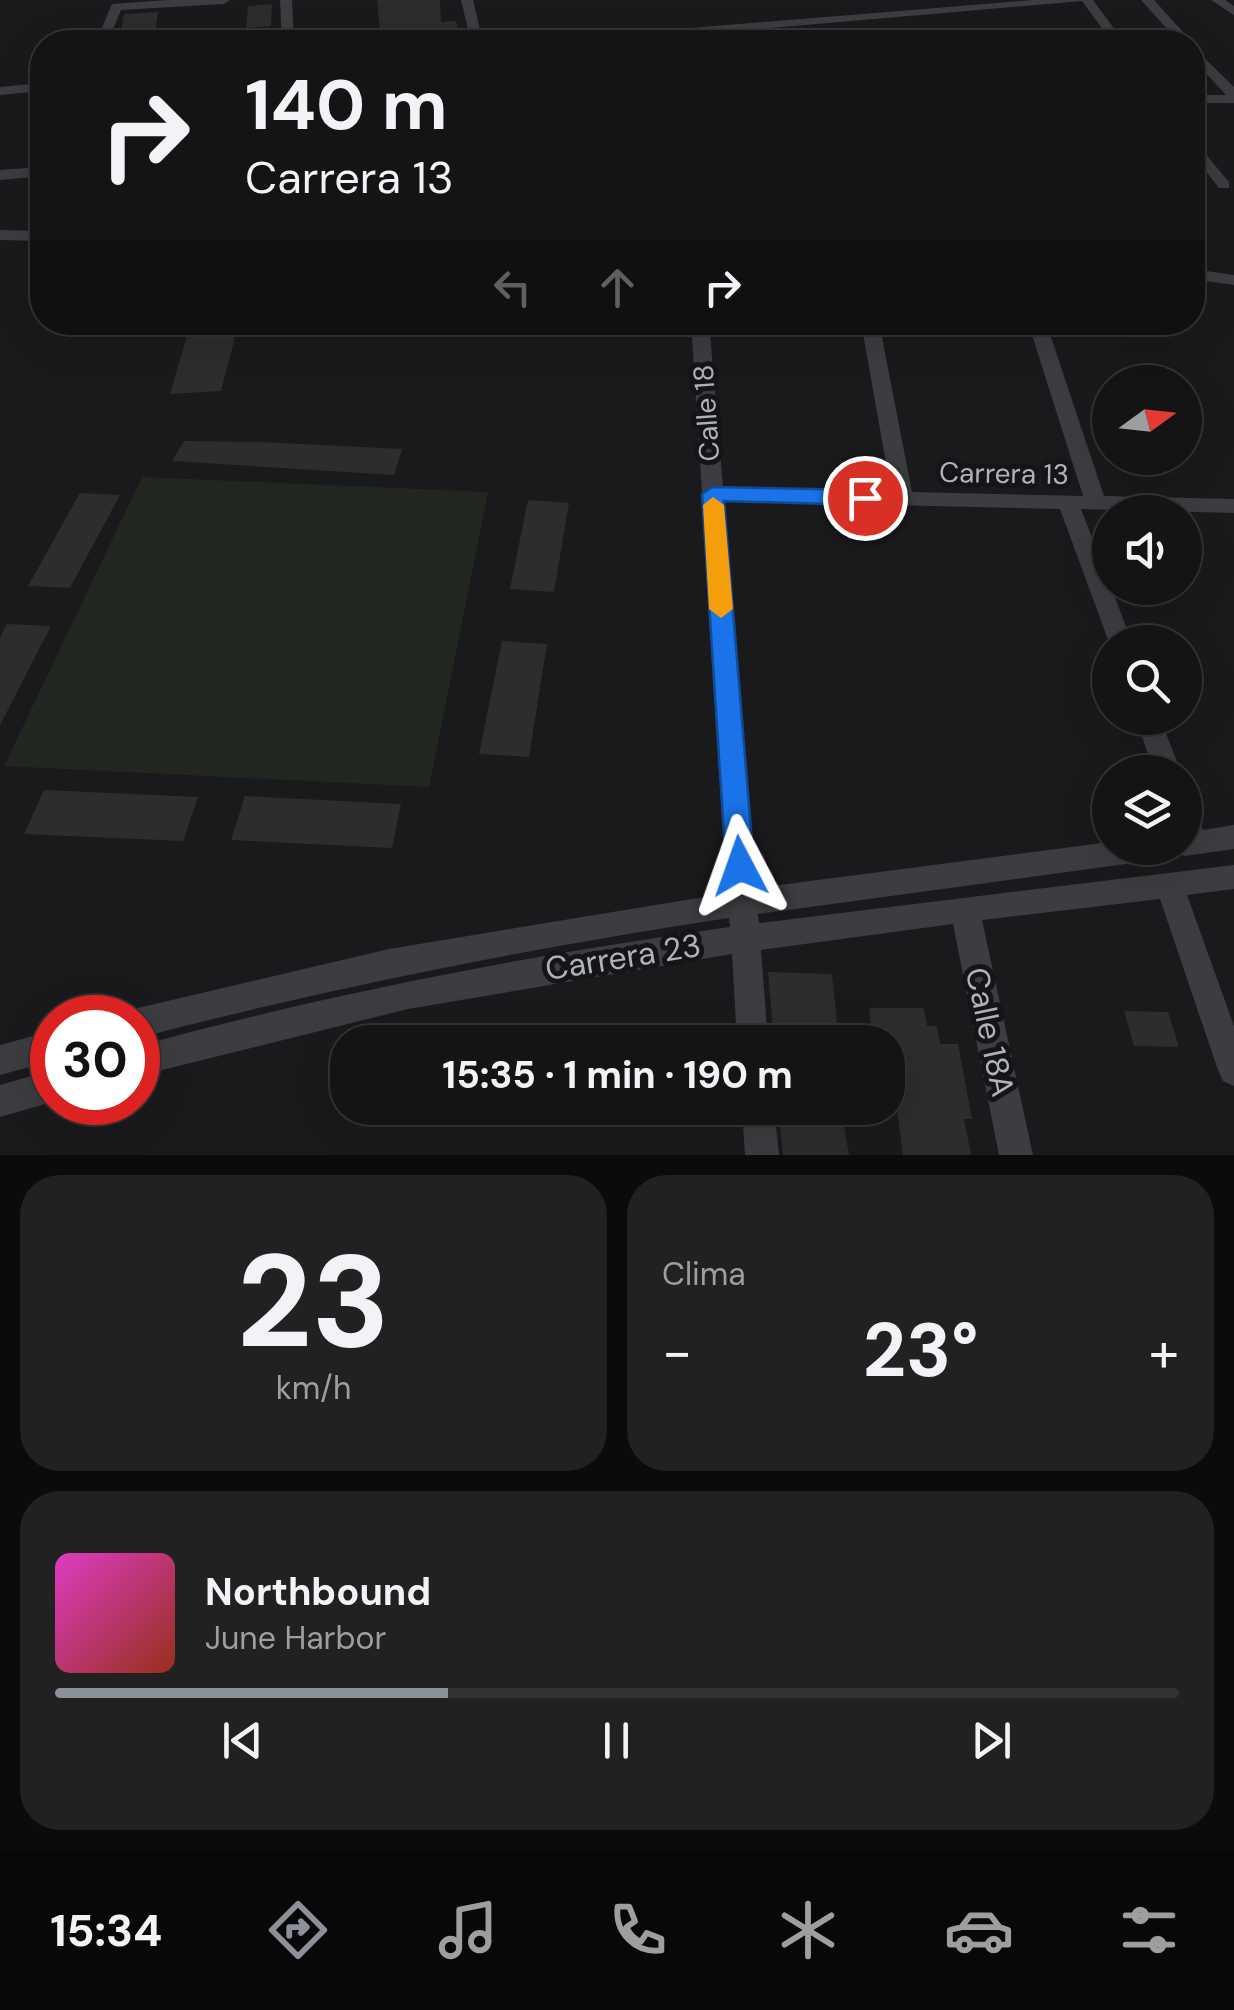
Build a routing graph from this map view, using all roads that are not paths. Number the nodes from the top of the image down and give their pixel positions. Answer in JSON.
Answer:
{"nodes":[{"id":1,"x":224,"y":0,"type":"edge"},
{"id":2,"x":286,"y":0,"type":"edge"},
{"id":3,"x":467,"y":0,"type":"edge"},
{"id":4,"x":841,"y":0,"type":"edge"},
{"id":5,"x":915,"y":0,"type":"edge"},
{"id":6,"x":1064,"y":0,"type":"edge"},
{"id":7,"x":1077,"y":0,"type":"edge"},
{"id":8,"x":1087,"y":0,"type":"edge"},
{"id":9,"x":1147,"y":0,"type":"edge"},
{"id":10,"x":1217,"y":0,"type":"edge"},
{"id":11,"x":114,"y":3,"type":"edge"},
{"id":12,"x":992,"y":3,"type":"edge"},
{"id":13,"x":1234,"y":11,"type":"edge"},
{"id":14,"x":928,"y":12,"type":"junction"},
{"id":15,"x":857,"y":18,"type":"junction"},
{"id":16,"x":106,"y":30,"type":"edge"},
{"id":17,"x":287,"y":30,"type":"edge"},
{"id":18,"x":473,"y":30,"type":"edge"},
{"id":19,"x":760,"y":30,"type":"edge"},
{"id":20,"x":1109,"y":30,"type":"edge"},
{"id":21,"x":1175,"y":30,"type":"edge"},
{"id":22,"x":1205,"y":65,"type":"edge"},
{"id":23,"x":30,"y":88,"type":"edge"},
{"id":24,"x":0,"y":90,"type":"edge"},
{"id":25,"x":1234,"y":97,"type":"edge"},
{"id":26,"x":1205,"y":98,"type":"edge"},
{"id":27,"x":1205,"y":159,"type":"edge"},
{"id":28,"x":30,"y":173,"type":"edge"},
{"id":29,"x":0,"y":175,"type":"edge"},
{"id":30,"x":1224,"y":185,"type":"dead end"},
{"id":31,"x":0,"y":235,"type":"edge"},
{"id":32,"x":30,"y":236,"type":"edge"},
{"id":33,"x":1205,"y":278,"type":"edge"},
{"id":34,"x":1234,"y":280,"type":"edge"},
{"id":35,"x":701,"y":335,"type":"edge"},
{"id":36,"x":872,"y":335,"type":"edge"},
{"id":37,"x":1041,"y":335,"type":"edge"},
{"id":38,"x":712,"y":494,"type":"junction"},
{"id":39,"x":1093,"y":495,"type":"edge"},
{"id":40,"x":903,"y":498,"type":"junction"},
{"id":41,"x":1068,"y":502,"type":"junction"},
{"id":42,"x":1092,"y":503,"type":"edge"},
{"id":43,"x":1202,"y":505,"type":"edge"},
{"id":44,"x":1234,"y":506,"type":"edge"},
{"id":45,"x":1114,"y":625,"type":"edge"},
{"id":46,"x":1202,"y":835,"type":"edge"},
{"id":47,"x":1234,"y":837,"type":"edge"},
{"id":48,"x":1092,"y":856,"type":"edge"},
{"id":49,"x":1234,"y":876,"type":"edge"},
{"id":50,"x":1169,"y":885,"type":"junction"},
{"id":51,"x":743,"y":903,"type":"junction"},
{"id":52,"x":965,"y":910,"type":"junction"},
{"id":53,"x":746,"y":938,"type":"junction"},
{"id":54,"x":160,"y":1016,"type":"edge"},
{"id":55,"x":752,"y":1025,"type":"edge"},
{"id":56,"x":30,"y":1052,"type":"edge"},
{"id":57,"x":160,"y":1054,"type":"edge"},
{"id":58,"x":0,"y":1060,"type":"edge"},
{"id":59,"x":1234,"y":1070,"type":"edge"},
{"id":60,"x":30,"y":1092,"type":"edge"},
{"id":61,"x":0,"y":1101,"type":"edge"},
{"id":62,"x":759,"y":1125,"type":"edge"},
{"id":63,"x":762,"y":1155,"type":"edge"},
{"id":64,"x":1016,"y":1155,"type":"edge"}],
"edges":[{"from":1,"to":11,"type":"street"},
{"from":2,"to":17,"type":"street"},
{"from":3,"to":18,"type":"street"},
{"from":4,"to":15,"type":"street"},
{"from":5,"to":14,"type":"street"},
{"from":6,"to":7,"type":"street"},
{"from":6,"to":12,"type":"street"},
{"from":8,"to":20,"type":"street"},
{"from":9,"to":21,"type":"street"},
{"from":10,"to":13,"type":"street"},
{"from":11,"to":16,"type":"street"},
{"from":12,"to":14,"type":"street"},
{"from":14,"to":15,"type":"street"},
{"from":15,"to":19,"type":"street"},
{"from":22,"to":25,"type":"street"},
{"from":23,"to":24,"type":"street"},
{"from":25,"to":26,"type":"street"},
{"from":27,"to":30,"type":"street"},
{"from":28,"to":29,"type":"street"},
{"from":31,"to":32,"type":"street"},
{"from":33,"to":34,"type":"street"},
{"from":35,"to":38,"type":"street","name":"Calle 18"},
{"from":36,"to":40,"type":"street"},
{"from":37,"to":39,"type":"street"},
{"from":38,"to":40,"type":"street","name":"Carrera 13"},
{"from":38,"to":51,"type":"street","name":"Calle 18"},
{"from":40,"to":41,"type":"street","name":"Carrera 13"},
{"from":41,"to":42,"type":"street","name":"Carrera 13"},
{"from":41,"to":45,"type":"street"},
{"from":43,"to":44,"type":"street","name":"Carrera 13"},
{"from":46,"to":47,"type":"street"},
{"from":48,"to":51,"type":"street","name":"Carrera 23"},
{"from":49,"to":50,"type":"street","name":"Carrera 23"},
{"from":50,"to":52,"type":"street","name":"Carrera 23"},
{"from":50,"to":59,"type":"street"},
{"from":51,"to":53,"type":"street","name":"Calle 18"},
{"from":51,"to":54,"type":"street","name":"Carrera 23"},
{"from":52,"to":53,"type":"street","name":"Carrera 23"},
{"from":52,"to":64,"type":"street","name":"Calle 18A"},
{"from":53,"to":55,"type":"street","name":"Calle 18"},
{"from":53,"to":57,"type":"street","name":"Carrera 23"},
{"from":56,"to":58,"type":"street"},
{"from":60,"to":61,"type":"street"},
{"from":62,"to":63,"type":"street"}]}
